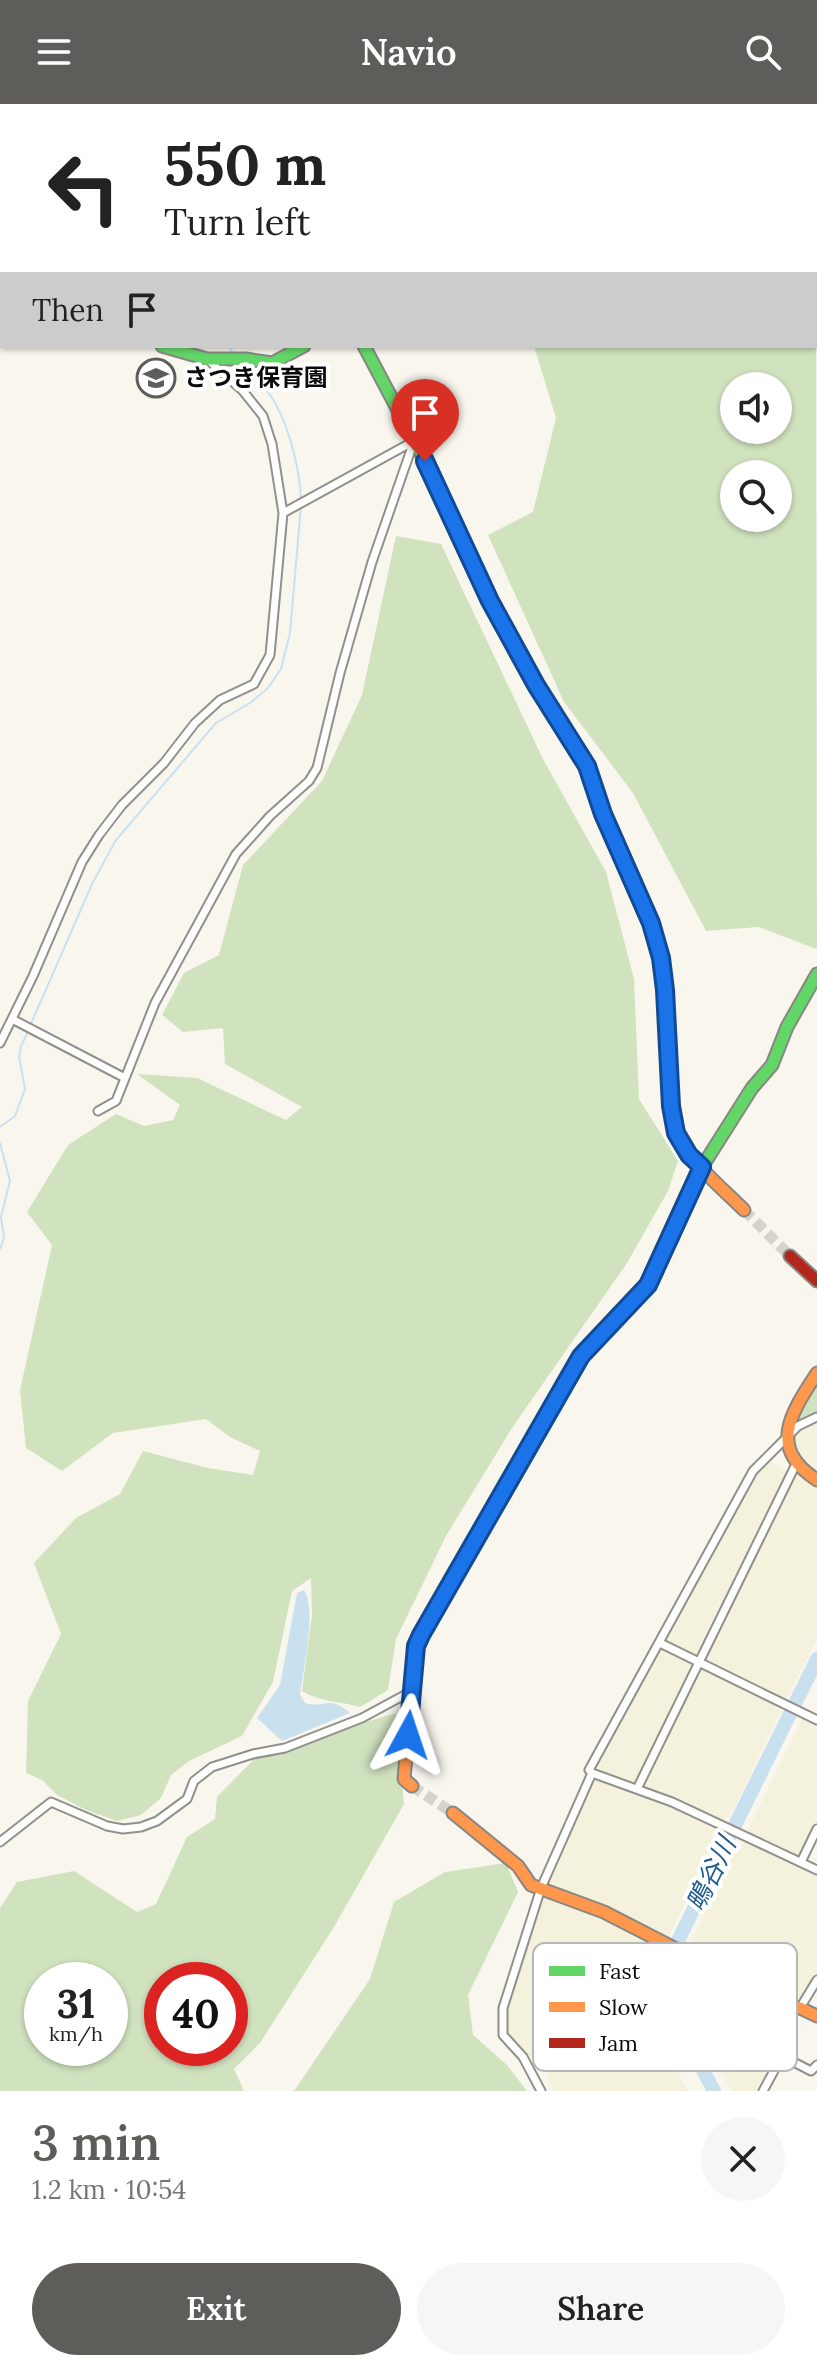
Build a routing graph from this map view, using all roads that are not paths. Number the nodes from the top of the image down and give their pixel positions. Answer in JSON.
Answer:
{"nodes":[{"id":1,"x":169,"y":348,"type":"edge"},
{"id":2,"x":300,"y":348,"type":"edge"},
{"id":3,"x":365,"y":348,"type":"edge"},
{"id":4,"x":207,"y":359,"type":"junction"},
{"id":5,"x":414,"y":441,"type":"junction"},
{"id":6,"x":283,"y":513,"type":"junction"},
{"id":7,"x":817,"y":974,"type":"edge"},
{"id":8,"x":12,"y":1019,"type":"junction"},
{"id":9,"x":0,"y":1043,"type":"edge"},
{"id":10,"x":125,"y":1078,"type":"junction"},
{"id":11,"x":98,"y":1111,"type":"dead end"},
{"id":12,"x":702,"y":1167,"type":"junction"},
{"id":13,"x":744,"y":1210,"type":"tunnel mouth"},
{"id":14,"x":790,"y":1256,"type":"tunnel mouth"},
{"id":15,"x":817,"y":1281,"type":"edge"},
{"id":16,"x":817,"y":1373,"type":"edge"},
{"id":17,"x":817,"y":1417,"type":"edge"},
{"id":18,"x":788,"y":1434,"type":"junction"},
{"id":19,"x":796,"y":1464,"type":"junction"},
{"id":20,"x":817,"y":1480,"type":"edge"},
{"id":21,"x":660,"y":1643,"type":"junction"},
{"id":22,"x":700,"y":1663,"type":"junction"},
{"id":23,"x":412,"y":1691,"type":"junction"},
{"id":24,"x":817,"y":1720,"type":"edge"},
{"id":25,"x":592,"y":1773,"type":"junction"},
{"id":26,"x":412,"y":1786,"type":"dead end"},
{"id":27,"x":637,"y":1789,"type":"junction"},
{"id":28,"x":453,"y":1813,"type":"tunnel mouth"},
{"id":29,"x":817,"y":1829,"type":"edge"},
{"id":30,"x":0,"y":1842,"type":"edge"},
{"id":31,"x":801,"y":1862,"type":"junction"},
{"id":32,"x":817,"y":1870,"type":"edge"},
{"id":33,"x":541,"y":1888,"type":"junction"},
{"id":34,"x":661,"y":1943,"type":"edge"},
{"id":35,"x":817,"y":1980,"type":"edge"},
{"id":36,"x":797,"y":2008,"type":"edge"},
{"id":37,"x":800,"y":2008,"type":"junction"},
{"id":38,"x":817,"y":2016,"type":"edge"},
{"id":39,"x":797,"y":2064,"type":"edge"},
{"id":40,"x":817,"y":2065,"type":"edge"},
{"id":41,"x":774,"y":2071,"type":"edge"},
{"id":42,"x":541,"y":2091,"type":"edge"},
{"id":43,"x":763,"y":2091,"type":"edge"}],
"edges":[{"from":1,"to":4,"type":"street"},
{"from":2,"to":4,"type":"street"},
{"from":3,"to":5,"type":"street"},
{"from":4,"to":6,"type":"street"},
{"from":5,"to":6,"type":"street"},
{"from":5,"to":10,"type":"street"},
{"from":5,"to":12,"type":"street"},
{"from":6,"to":8,"type":"street"},
{"from":7,"to":12,"type":"street"},
{"from":8,"to":9,"type":"street"},
{"from":8,"to":10,"type":"street"},
{"from":10,"to":11,"type":"street"},
{"from":12,"to":13,"type":"street"},
{"from":12,"to":23,"type":"street"},
{"from":14,"to":15,"type":"street"},
{"from":16,"to":18,"type":"street"},
{"from":17,"to":18,"type":"street"},
{"from":18,"to":19,"type":"street"},
{"from":18,"to":21,"type":"street"},
{"from":19,"to":20,"type":"street"},
{"from":19,"to":22,"type":"street"},
{"from":21,"to":22,"type":"street"},
{"from":21,"to":25,"type":"street"},
{"from":22,"to":24,"type":"street"},
{"from":22,"to":27,"type":"street"},
{"from":23,"to":26,"type":"street"},
{"from":23,"to":30,"type":"street"},
{"from":25,"to":27,"type":"street"},
{"from":25,"to":33,"type":"street"},
{"from":27,"to":31,"type":"street"},
{"from":28,"to":33,"type":"street"},
{"from":29,"to":31,"type":"street"},
{"from":31,"to":32,"type":"street"},
{"from":33,"to":34,"type":"street"},
{"from":33,"to":42,"type":"street"},
{"from":35,"to":37,"type":"street"},
{"from":36,"to":37,"type":"street"},
{"from":37,"to":38,"type":"street"},
{"from":39,"to":40,"type":"street"},
{"from":41,"to":43,"type":"street"}]}
